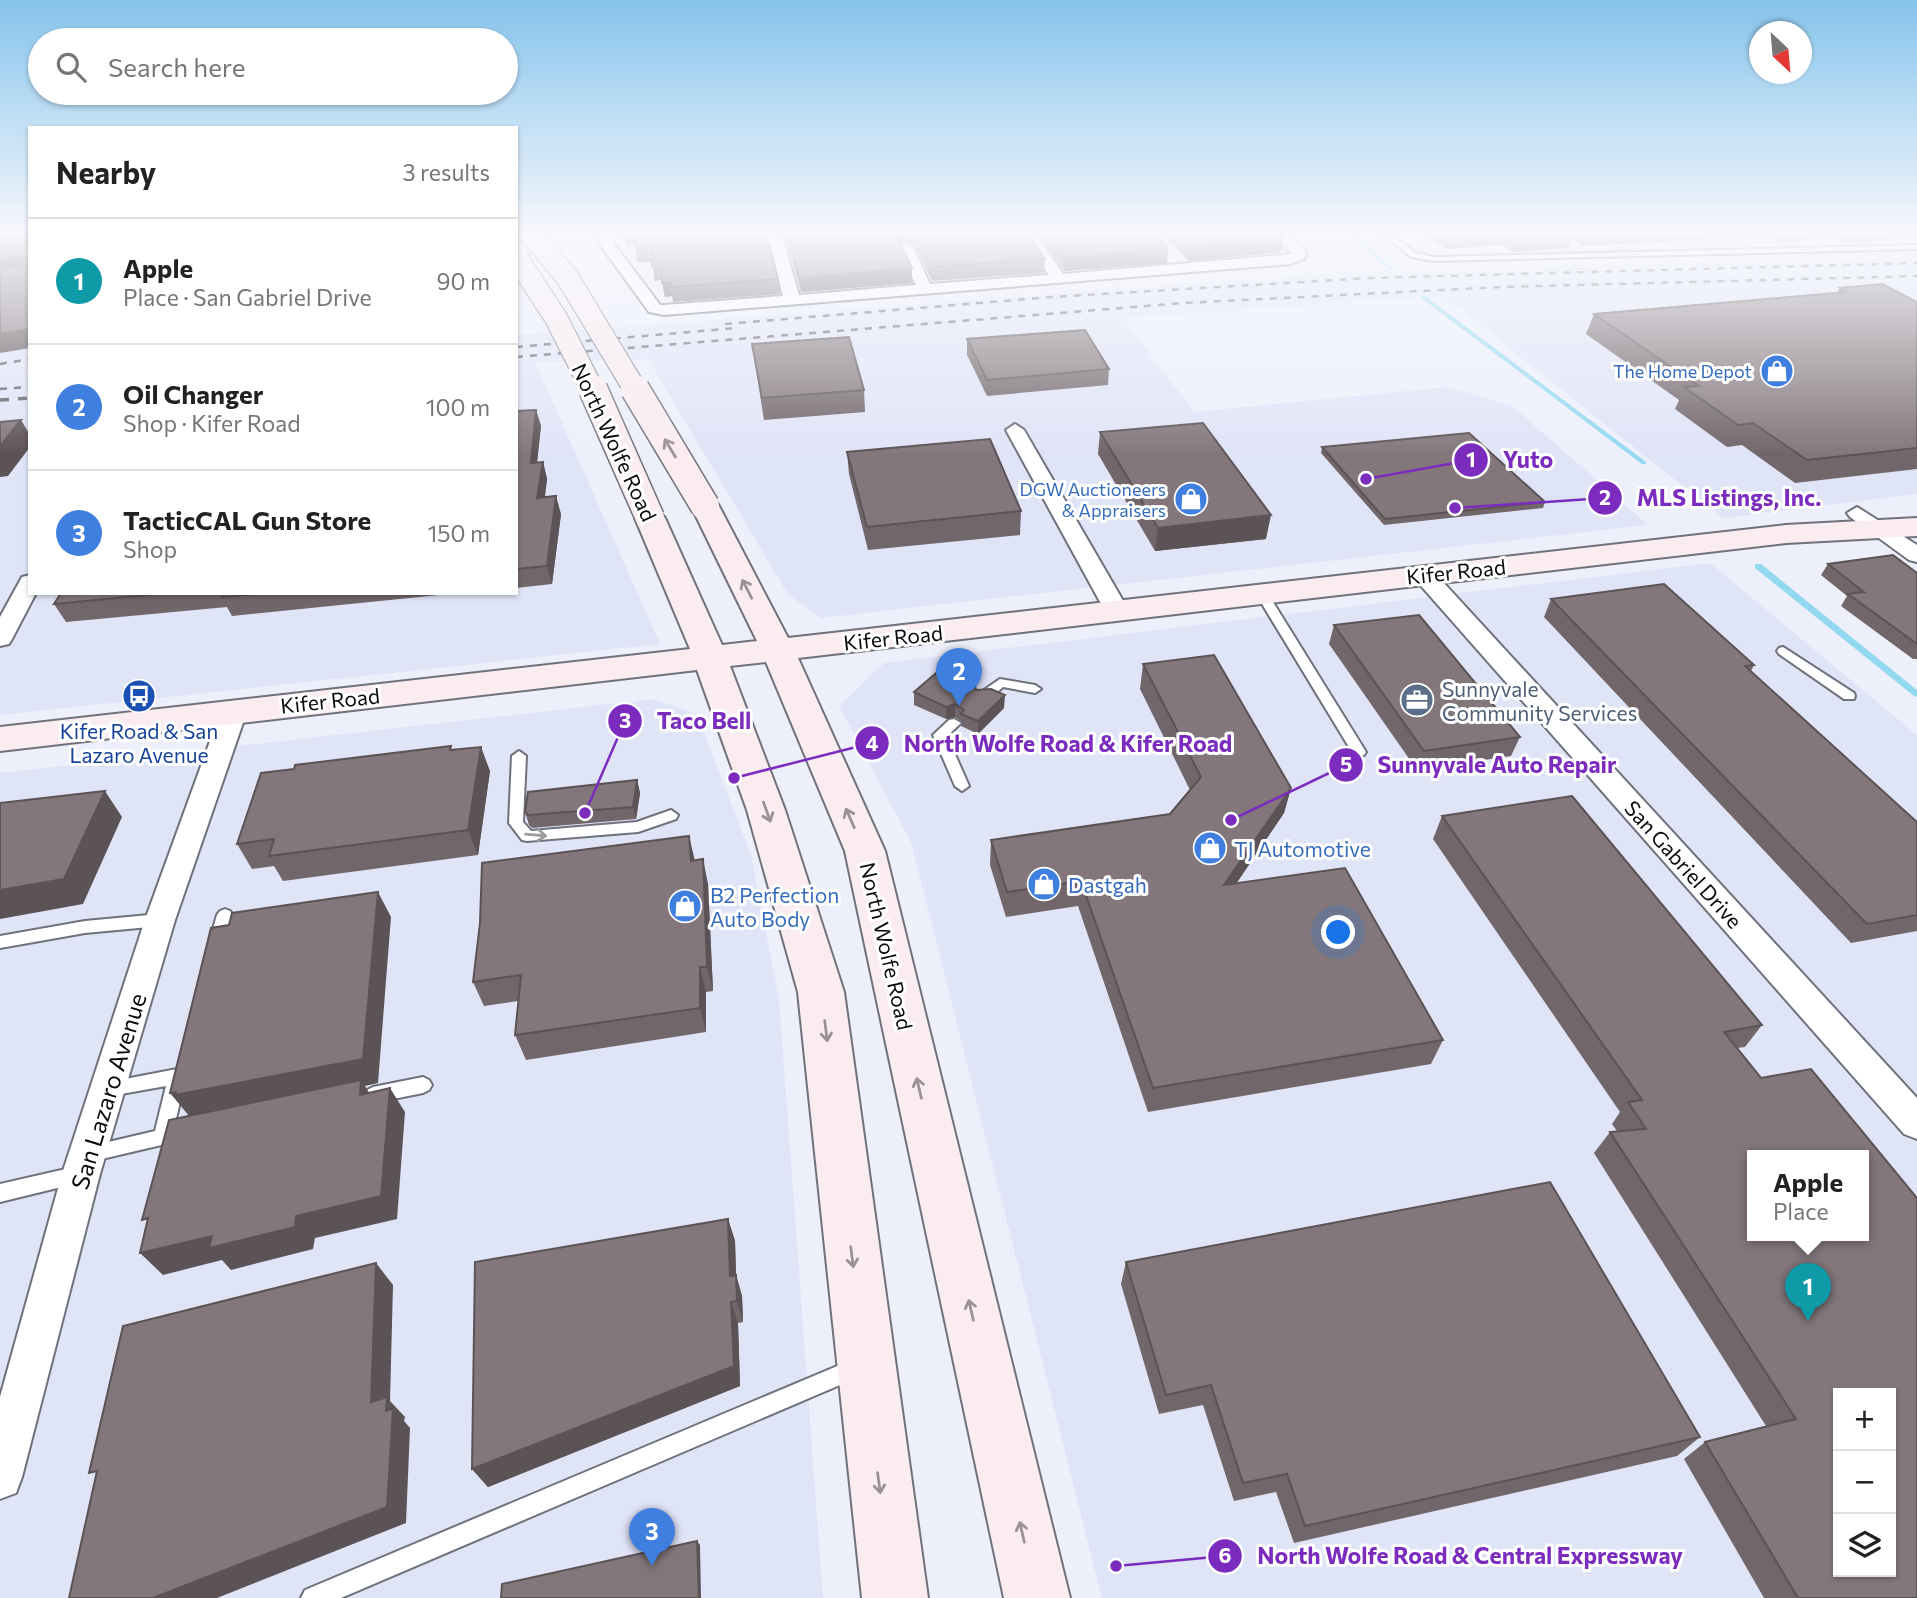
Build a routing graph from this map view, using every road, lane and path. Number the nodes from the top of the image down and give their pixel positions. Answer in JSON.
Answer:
{"nodes":[{"id":1,"x":549,"y":307,"type":"edge"},
{"id":2,"x":585,"y":307,"type":"edge"},
{"id":3,"x":654,"y":307,"type":"edge"},
{"id":4,"x":704,"y":307,"type":"edge"},
{"id":5,"x":1015,"y":430,"type":"dead end"},
{"id":6,"x":1917,"y":506,"type":"edge"},
{"id":7,"x":1857,"y":513,"type":"junction"},
{"id":8,"x":1917,"y":527,"type":"edge"},
{"id":9,"x":1881,"y":531,"type":"junction"},
{"id":10,"x":1786,"y":534,"type":"junction"},
{"id":11,"x":1917,"y":555,"type":"edge"},
{"id":12,"x":1423,"y":574,"type":"junction"},
{"id":13,"x":28,"y":586,"type":"edge"},
{"id":14,"x":1262,"y":594,"type":"junction"},
{"id":15,"x":1117,"y":611,"type":"junction"},
{"id":16,"x":0,"y":639,"type":"edge"},
{"id":17,"x":778,"y":650,"type":"junction"},
{"id":18,"x":1783,"y":651,"type":"dead end"},
{"id":19,"x":710,"y":656,"type":"junction"},
{"id":20,"x":1035,"y":690,"type":"dead end"},
{"id":21,"x":1849,"y":696,"type":"dead end"},
{"id":22,"x":982,"y":698,"type":"edge"},
{"id":23,"x":234,"y":711,"type":"junction"},
{"id":24,"x":954,"y":723,"type":"dead end"},
{"id":25,"x":0,"y":739,"type":"edge"},
{"id":26,"x":1359,"y":752,"type":"dead end"},
{"id":27,"x":519,"y":756,"type":"dead end"},
{"id":28,"x":962,"y":786,"type":"dead end"},
{"id":29,"x":671,"y":815,"type":"dead end"},
{"id":30,"x":225,"y":915,"type":"dead end"},
{"id":31,"x":160,"y":920,"type":"junction"},
{"id":32,"x":0,"y":942,"type":"edge"},
{"id":33,"x":210,"y":965,"type":"edge"},
{"id":34,"x":423,"y":1085,"type":"dead end"},
{"id":35,"x":109,"y":1088,"type":"junction"},
{"id":36,"x":356,"y":1098,"type":"edge"},
{"id":37,"x":1917,"y":1123,"type":"edge"},
{"id":38,"x":196,"y":1130,"type":"edge"},
{"id":39,"x":162,"y":1137,"type":"junction"},
{"id":40,"x":84,"y":1164,"type":"junction"},
{"id":41,"x":0,"y":1193,"type":"edge"},
{"id":42,"x":865,"y":1364,"type":"junction"},
{"id":43,"x":0,"y":1477,"type":"edge"},
{"id":44,"x":313,"y":1598,"type":"edge"},
{"id":45,"x":895,"y":1598,"type":"edge"},
{"id":46,"x":1037,"y":1598,"type":"edge"}],
"edges":[{"from":1,"to":19,"type":"main road","name":"North Wolfe Road","bridge":true},
{"from":17,"to":2,"type":"main road","name":"North Wolfe Road","one_way":true,"bridge":true},
{"from":3,"to":4,"type":"street"},
{"from":5,"to":15,"type":"street"},
{"from":6,"to":7,"type":"main road","name":"Kifer Road"},
{"from":7,"to":9,"type":"street"},
{"from":7,"to":10,"type":"main road","name":"Kifer Road"},
{"from":8,"to":9,"type":"main road","name":"Kifer Road"},
{"from":9,"to":10,"type":"main road","name":"Kifer Road"},
{"from":9,"to":11,"type":"street"},
{"from":10,"to":12,"type":"main road","name":"Kifer Road"},
{"from":12,"to":14,"type":"main road","name":"Kifer Road"},
{"from":12,"to":37,"type":"street","name":"San Gabriel Drive"},
{"from":13,"to":16,"type":"street"},
{"from":14,"to":15,"type":"main road","name":"Kifer Road"},
{"from":14,"to":26,"type":"lane"},
{"from":15,"to":17,"type":"main road","name":"Kifer Road"},
{"from":17,"to":19,"type":"main road","name":"Kifer Road"},
{"from":46,"to":17,"type":"main road","name":"North Wolfe Road","one_way":true},
{"from":18,"to":21,"type":"lane"},
{"from":19,"to":23,"type":"main road","name":"Kifer Road"},
{"from":19,"to":42,"type":"main road","name":"North Wolfe Road","one_way":true},
{"from":20,"to":22,"type":"lane"},
{"from":23,"to":25,"type":"main road","name":"Kifer Road"},
{"from":23,"to":31,"type":"street","name":"San Lazaro Avenue"},
{"from":24,"to":28,"type":"lane"},
{"from":27,"to":29,"type":"lane","one_way":true},
{"from":30,"to":33,"type":"lane"},
{"from":31,"to":32,"type":"lane"},
{"from":31,"to":35,"type":"street","name":"San Lazaro Avenue"},
{"from":34,"to":36,"type":"lane"},
{"from":35,"to":39,"type":"lane"},
{"from":35,"to":40,"type":"street","name":"San Lazaro Avenue"},
{"from":38,"to":39,"type":"lane"},
{"from":39,"to":40,"type":"lane"},
{"from":40,"to":41,"type":"lane"},
{"from":40,"to":43,"type":"street","name":"San Lazaro Avenue"},
{"from":42,"to":44,"type":"lane"},
{"from":42,"to":45,"type":"main road","name":"North Wolfe Road","one_way":true}]}
